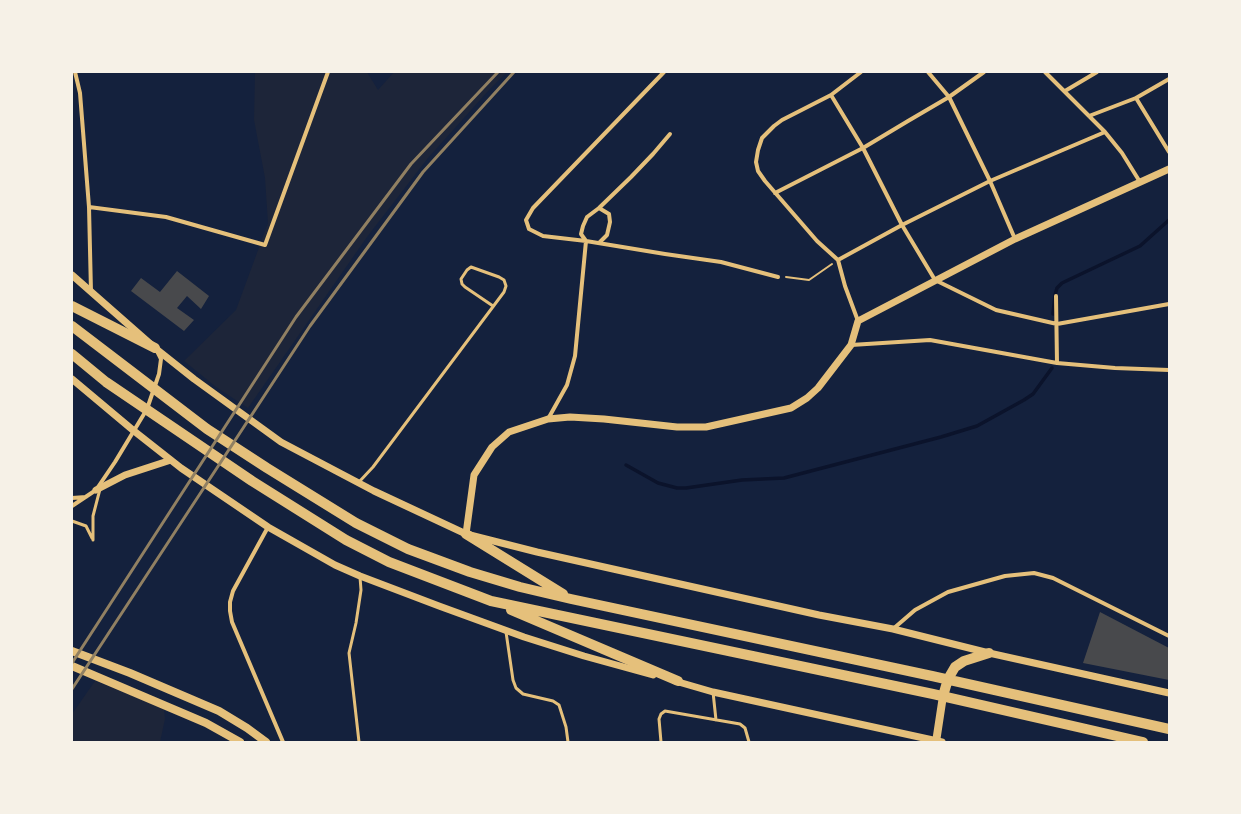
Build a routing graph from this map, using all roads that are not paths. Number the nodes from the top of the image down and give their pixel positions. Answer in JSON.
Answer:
{"nodes":[{"id":1,"x":75,"y":72,"type":"edge"},
{"id":2,"x":328,"y":72,"type":"edge"},
{"id":3,"x":664,"y":72,"type":"edge"},
{"id":4,"x":861,"y":72,"type":"edge"},
{"id":5,"x":928,"y":72,"type":"edge"},
{"id":6,"x":984,"y":72,"type":"edge"},
{"id":7,"x":1045,"y":72,"type":"edge"},
{"id":8,"x":1097,"y":72,"type":"edge"},
{"id":9,"x":1169,"y":79,"type":"edge"},
{"id":10,"x":1065,"y":91,"type":"junction"},
{"id":11,"x":831,"y":95,"type":"junction"},
{"id":12,"x":949,"y":97,"type":"junction"},
{"id":13,"x":1136,"y":98,"type":"junction"},
{"id":14,"x":1090,"y":116,"type":"junction"},
{"id":15,"x":1105,"y":132,"type":"junction"},
{"id":16,"x":670,"y":134,"type":"dead end"},
{"id":17,"x":863,"y":148,"type":"junction"},
{"id":18,"x":1169,"y":152,"type":"edge"},
{"id":19,"x":1169,"y":169,"type":"edge"},
{"id":20,"x":990,"y":181,"type":"junction"},
{"id":21,"x":1140,"y":182,"type":"junction"},
{"id":22,"x":775,"y":193,"type":"junction"},
{"id":23,"x":88,"y":207,"type":"junction"},
{"id":24,"x":599,"y":208,"type":"junction"},
{"id":25,"x":902,"y":225,"type":"junction"},
{"id":26,"x":1015,"y":239,"type":"junction"},
{"id":27,"x":586,"y":241,"type":"junction"},
{"id":28,"x":599,"y":243,"type":"junction"},
{"id":29,"x":838,"y":260,"type":"junction"},
{"id":30,"x":72,"y":276,"type":"edge"},
{"id":31,"x":778,"y":277,"type":"road end"},
{"id":32,"x":935,"y":280,"type":"junction"},
{"id":33,"x":91,"y":292,"type":"junction"},
{"id":34,"x":1056,"y":296,"type":"dead end"},
{"id":35,"x":1169,"y":304,"type":"edge"},
{"id":36,"x":72,"y":306,"type":"edge"},
{"id":37,"x":493,"y":306,"type":"junction"},
{"id":38,"x":858,"y":321,"type":"junction"},
{"id":39,"x":1057,"y":324,"type":"junction"},
{"id":40,"x":72,"y":326,"type":"edge"},
{"id":41,"x":851,"y":345,"type":"junction"},
{"id":42,"x":156,"y":348,"type":"junction"},
{"id":43,"x":72,"y":354,"type":"edge"},
{"id":44,"x":1057,"y":363,"type":"junction"},
{"id":45,"x":1169,"y":370,"type":"edge"},
{"id":46,"x":72,"y":379,"type":"edge"},
{"id":47,"x":154,"y":389,"type":"junction"},
{"id":48,"x":146,"y":409,"type":"junction"},
{"id":49,"x":548,"y":419,"type":"junction"},
{"id":50,"x":134,"y":431,"type":"junction"},
{"id":51,"x":171,"y":460,"type":"junction"},
{"id":52,"x":359,"y":482,"type":"junction"},
{"id":53,"x":98,"y":489,"type":"junction"},
{"id":54,"x":88,"y":496,"type":"junction"},
{"id":55,"x":72,"y":498,"type":"edge"},
{"id":56,"x":72,"y":506,"type":"edge"},
{"id":57,"x":72,"y":520,"type":"edge"},
{"id":58,"x":268,"y":527,"type":"junction"},
{"id":59,"x":466,"y":534,"type":"junction"},
{"id":60,"x":360,"y":576,"type":"junction"},
{"id":61,"x":571,"y":599,"type":"junction"},
{"id":62,"x":491,"y":601,"type":"junction"},
{"id":63,"x":892,"y":629,"type":"junction"},
{"id":64,"x":506,"y":630,"type":"junction"},
{"id":65,"x":1169,"y":636,"type":"edge"},
{"id":66,"x":72,"y":651,"type":"edge"},
{"id":67,"x":989,"y":653,"type":"junction"},
{"id":68,"x":72,"y":666,"type":"edge"},
{"id":69,"x":948,"y":680,"type":"junction"},
{"id":70,"x":678,"y":681,"type":"junction"},
{"id":71,"x":713,"y":692,"type":"junction"},
{"id":72,"x":1169,"y":693,"type":"edge"},
{"id":73,"x":943,"y":696,"type":"junction"},
{"id":74,"x":716,"y":720,"type":"junction"},
{"id":75,"x":1169,"y":729,"type":"edge"},
{"id":76,"x":240,"y":742,"type":"edge"},
{"id":77,"x":266,"y":742,"type":"edge"},
{"id":78,"x":283,"y":742,"type":"edge"},
{"id":79,"x":359,"y":742,"type":"edge"},
{"id":80,"x":568,"y":742,"type":"edge"},
{"id":81,"x":661,"y":742,"type":"edge"},
{"id":82,"x":749,"y":742,"type":"edge"},
{"id":83,"x":938,"y":742,"type":"edge"},
{"id":84,"x":1142,"y":742,"type":"edge"}],
"edges":[{"from":1,"to":23,"type":"street"},
{"from":2,"to":23,"type":"street"},
{"from":3,"to":27,"type":"street"},
{"from":4,"to":11,"type":"street"},
{"from":5,"to":12,"type":"street"},
{"from":6,"to":12,"type":"street"},
{"from":7,"to":10,"type":"street"},
{"from":8,"to":10,"type":"street"},
{"from":9,"to":13,"type":"street"},
{"from":10,"to":14,"type":"street"},
{"from":11,"to":17,"type":"street"},
{"from":11,"to":22,"type":"street"},
{"from":12,"to":17,"type":"street"},
{"from":12,"to":20,"type":"street"},
{"from":13,"to":14,"type":"street"},
{"from":13,"to":18,"type":"street"},
{"from":14,"to":15,"type":"street"},
{"from":15,"to":20,"type":"street"},
{"from":15,"to":21,"type":"street"},
{"from":16,"to":24,"type":"street"},
{"from":17,"to":22,"type":"street"},
{"from":17,"to":25,"type":"street"},
{"from":19,"to":21,"type":"street"},
{"from":20,"to":25,"type":"street"},
{"from":20,"to":26,"type":"street"},
{"from":21,"to":26,"type":"street"},
{"from":22,"to":29,"type":"street"},
{"from":23,"to":33,"type":"street"},
{"from":24,"to":27,"type":"street"},
{"from":24,"to":28,"type":"street"},
{"from":25,"to":29,"type":"street"},
{"from":25,"to":32,"type":"street"},
{"from":26,"to":32,"type":"street"},
{"from":27,"to":28,"type":"street"},
{"from":27,"to":49,"type":"street"},
{"from":28,"to":31,"type":"street"},
{"from":29,"to":38,"type":"street"},
{"from":30,"to":33,"type":"street"},
{"from":32,"to":38,"type":"street"},
{"from":32,"to":39,"type":"street"},
{"from":33,"to":42,"type":"street"},
{"from":34,"to":39,"type":"street"},
{"from":35,"to":39,"type":"street"},
{"from":36,"to":42,"type":"main road"},
{"from":37,"to":37,"type":"lane"},
{"from":37,"to":52,"type":"lane"},
{"from":38,"to":41,"type":"street"},
{"from":39,"to":44,"type":"street"},
{"from":40,"to":47,"type":"main road"},
{"from":41,"to":44,"type":"street"},
{"from":41,"to":49,"type":"street"},
{"from":42,"to":47,"type":"street"},
{"from":42,"to":52,"type":"street"},
{"from":43,"to":48,"type":"main road"},
{"from":44,"to":45,"type":"street"},
{"from":46,"to":50,"type":"street"},
{"from":47,"to":48,"type":"street"},
{"from":47,"to":61,"type":"main road"},
{"from":48,"to":50,"type":"street"},
{"from":48,"to":62,"type":"main road"},
{"from":49,"to":59,"type":"street"},
{"from":50,"to":51,"type":"street"},
{"from":50,"to":53,"type":"street"},
{"from":51,"to":53,"type":"street"},
{"from":51,"to":58,"type":"street"},
{"from":52,"to":59,"type":"street"},
{"from":53,"to":54,"type":"street"},
{"from":53,"to":57,"type":"lane"},
{"from":54,"to":55,"type":"street"},
{"from":54,"to":56,"type":"street"},
{"from":58,"to":60,"type":"street"},
{"from":58,"to":78,"type":"street"},
{"from":59,"to":61,"type":"main road"},
{"from":59,"to":63,"type":"street"},
{"from":60,"to":64,"type":"street"},
{"from":60,"to":79,"type":"lane"},
{"from":61,"to":69,"type":"main road"},
{"from":62,"to":70,"type":"main road"},
{"from":62,"to":73,"type":"main road"},
{"from":63,"to":65,"type":"street"},
{"from":63,"to":67,"type":"street"},
{"from":64,"to":70,"type":"street"},
{"from":64,"to":80,"type":"lane"},
{"from":66,"to":77,"type":"main road"},
{"from":67,"to":69,"type":"main road"},
{"from":67,"to":72,"type":"street"},
{"from":68,"to":76,"type":"main road"},
{"from":69,"to":73,"type":"main road"},
{"from":69,"to":75,"type":"main road"},
{"from":70,"to":71,"type":"street"},
{"from":71,"to":74,"type":"lane"},
{"from":71,"to":83,"type":"street"},
{"from":73,"to":83,"type":"main road"},
{"from":73,"to":84,"type":"main road"},
{"from":74,"to":81,"type":"lane"},
{"from":74,"to":82,"type":"lane"}]}
